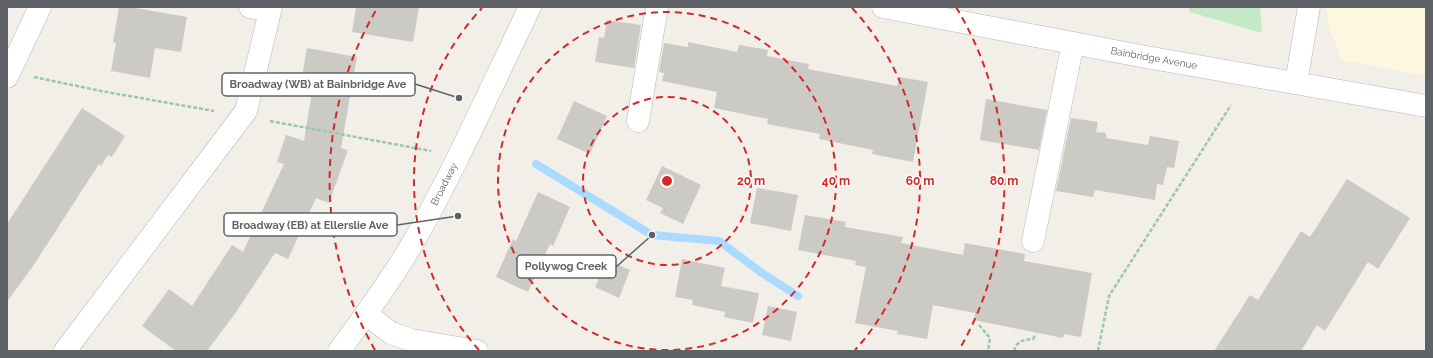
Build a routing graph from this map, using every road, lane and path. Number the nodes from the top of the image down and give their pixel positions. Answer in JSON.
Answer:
{"nodes":[{"id":1,"x":40,"y":7,"type":"edge"},
{"id":2,"x":530,"y":7,"type":"edge"},
{"id":3,"x":657,"y":7,"type":"edge"},
{"id":4,"x":883,"y":7,"type":"edge"},
{"id":5,"x":1309,"y":7,"type":"edge"},
{"id":6,"x":263,"y":8,"type":"edge"},
{"id":7,"x":1073,"y":43,"type":"junction"},
{"id":8,"x":7,"y":77,"type":"edge"},
{"id":9,"x":1296,"y":83,"type":"junction"},
{"id":10,"x":1231,"y":105,"type":"dead end"},
{"id":11,"x":1426,"y":106,"type":"edge"},
{"id":12,"x":638,"y":121,"type":"dead end"},
{"id":13,"x":1033,"y":241,"type":"dead end"},
{"id":14,"x":366,"y":314,"type":"junction"},
{"id":15,"x":979,"y":325,"type":"dead end"},
{"id":16,"x":1036,"y":334,"type":"dead end"},
{"id":17,"x":65,"y":351,"type":"edge"},
{"id":18,"x":339,"y":351,"type":"edge"},
{"id":19,"x":476,"y":351,"type":"edge"},
{"id":20,"x":988,"y":351,"type":"edge"},
{"id":21,"x":1014,"y":351,"type":"edge"},
{"id":22,"x":1098,"y":351,"type":"edge"}],
"edges":[{"from":1,"to":8,"type":"street"},
{"from":2,"to":14,"type":"street","name":"Broadway"},
{"from":3,"to":12,"type":"street"},
{"from":4,"to":7,"type":"street","name":"Bainbridge Avenue"},
{"from":5,"to":9,"type":"street"},
{"from":6,"to":17,"type":"street"},
{"from":7,"to":9,"type":"street","name":"Bainbridge Avenue"},
{"from":7,"to":13,"type":"street"},
{"from":9,"to":11,"type":"street","name":"Bainbridge Avenue"},
{"from":10,"to":22,"type":"path"},
{"from":14,"to":18,"type":"street","name":"Broadway"},
{"from":14,"to":19,"type":"street"},
{"from":15,"to":20,"type":"path"},
{"from":16,"to":21,"type":"path"}]}
